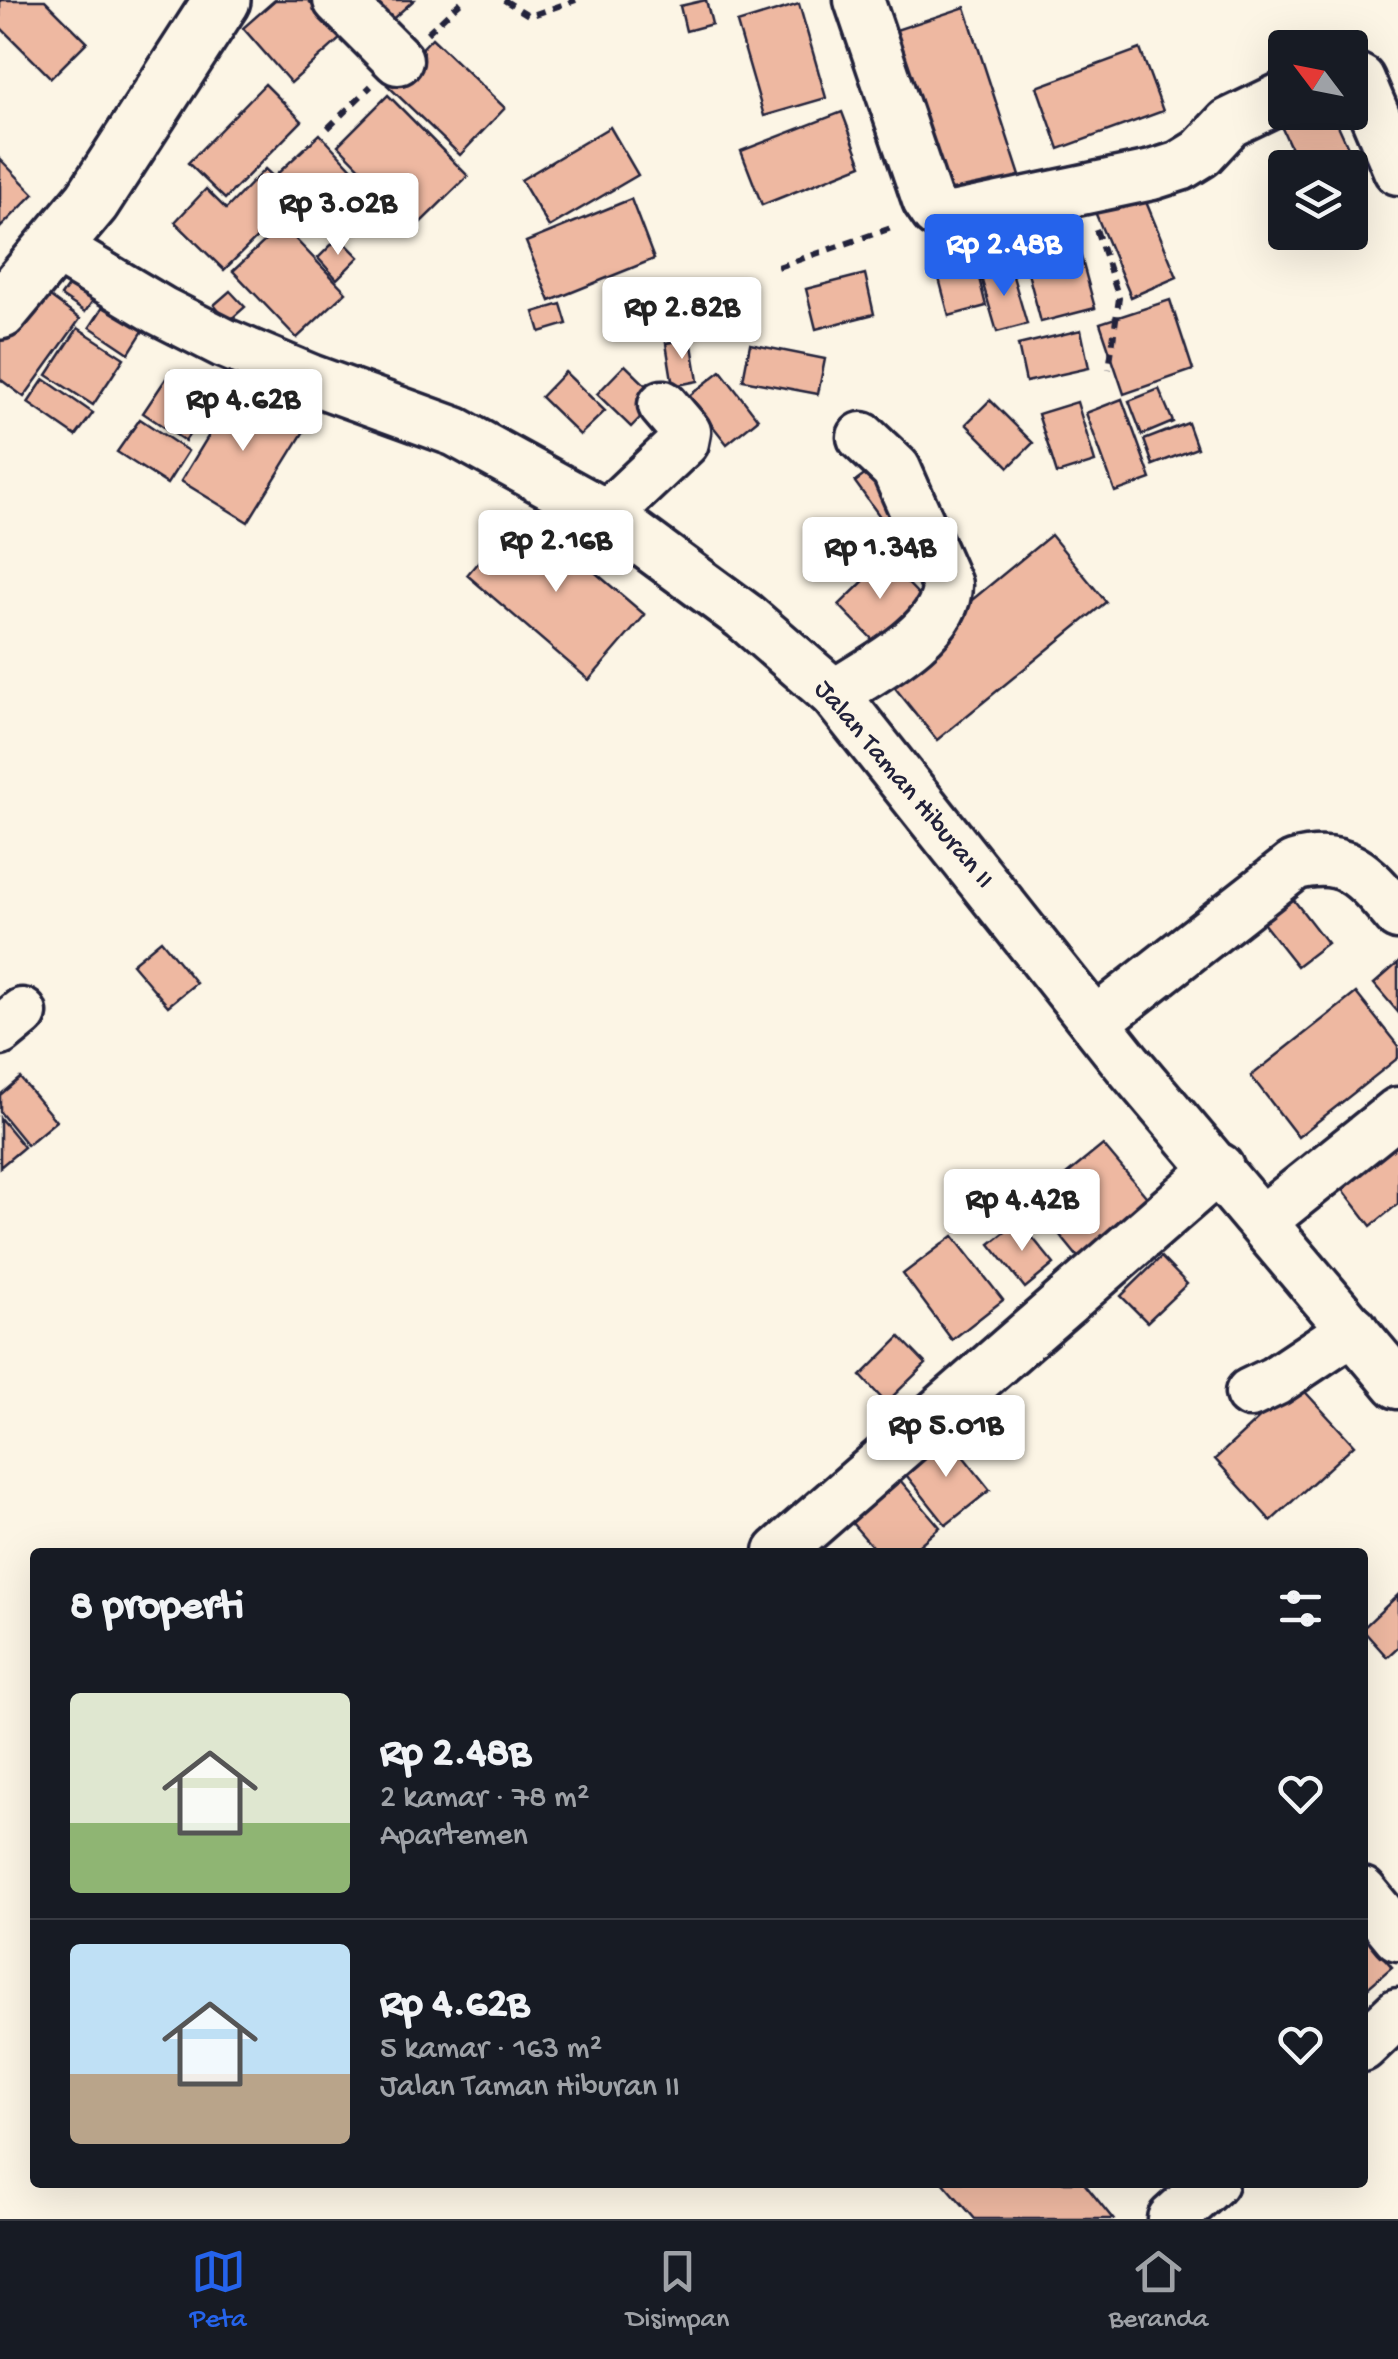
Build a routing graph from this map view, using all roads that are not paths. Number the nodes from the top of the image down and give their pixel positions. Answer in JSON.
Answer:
{"nodes":[{"id":1,"x":222,"y":0,"type":"edge"},
{"id":2,"x":338,"y":0,"type":"edge"},
{"id":3,"x":859,"y":0,"type":"edge"},
{"id":4,"x":398,"y":60,"type":"road end"},
{"id":5,"x":1368,"y":99,"type":"edge"},
{"id":6,"x":1268,"y":105,"type":"edge"},
{"id":7,"x":1398,"y":170,"type":"edge"},
{"id":8,"x":56,"y":248,"type":"junction"},
{"id":9,"x":0,"y":311,"type":"edge"},
{"id":10,"x":663,"y":404,"type":"dead end"},
{"id":11,"x":862,"y":437,"type":"dead end"},
{"id":12,"x":624,"y":498,"type":"junction"},
{"id":13,"x":859,"y":678,"type":"junction"},
{"id":14,"x":1398,"y":915,"type":"edge"},
{"id":15,"x":1095,"y":1022,"type":"junction"},
{"id":16,"x":1398,"y":1112,"type":"edge"},
{"id":17,"x":1219,"y":1168,"type":"junction"},
{"id":18,"x":1263,"y":1220,"type":"junction"},
{"id":19,"x":1352,"y":1329,"type":"junction"},
{"id":20,"x":1398,"y":1384,"type":"edge"},
{"id":21,"x":1250,"y":1393,"type":"dead end"},
{"id":22,"x":784,"y":1548,"type":"edge"},
{"id":23,"x":1368,"y":1899,"type":"edge"},
{"id":24,"x":1398,"y":1936,"type":"edge"},
{"id":25,"x":1398,"y":2014,"type":"edge"},
{"id":26,"x":1368,"y":2042,"type":"edge"},
{"id":27,"x":1206,"y":2188,"type":"edge"},
{"id":28,"x":1172,"y":2219,"type":"edge"}],
"edges":[{"from":1,"to":8,"type":"main road"},
{"from":2,"to":4,"type":"street"},
{"from":3,"to":6,"type":"street"},
{"from":5,"to":7,"type":"street"},
{"from":8,"to":9,"type":"main road"},
{"from":8,"to":12,"type":"street","name":"Jalan Taman Hiburan II"},
{"from":10,"to":12,"type":"street"},
{"from":11,"to":13,"type":"street"},
{"from":12,"to":13,"type":"street","name":"Jalan Taman Hiburan II"},
{"from":13,"to":15,"type":"street","name":"Jalan Taman Hiburan II"},
{"from":14,"to":15,"type":"street"},
{"from":15,"to":17,"type":"street","name":"Jalan Taman Hiburan II"},
{"from":16,"to":18,"type":"street"},
{"from":17,"to":18,"type":"street","name":"Jalan Taman Hiburan II"},
{"from":17,"to":22,"type":"street"},
{"from":18,"to":19,"type":"street","name":"Jalan Taman Hiburan II"},
{"from":19,"to":20,"type":"street","name":"Jalan Taman Hiburan II"},
{"from":19,"to":21,"type":"street"},
{"from":23,"to":24,"type":"street"},
{"from":25,"to":26,"type":"street"},
{"from":27,"to":28,"type":"street"}]}
